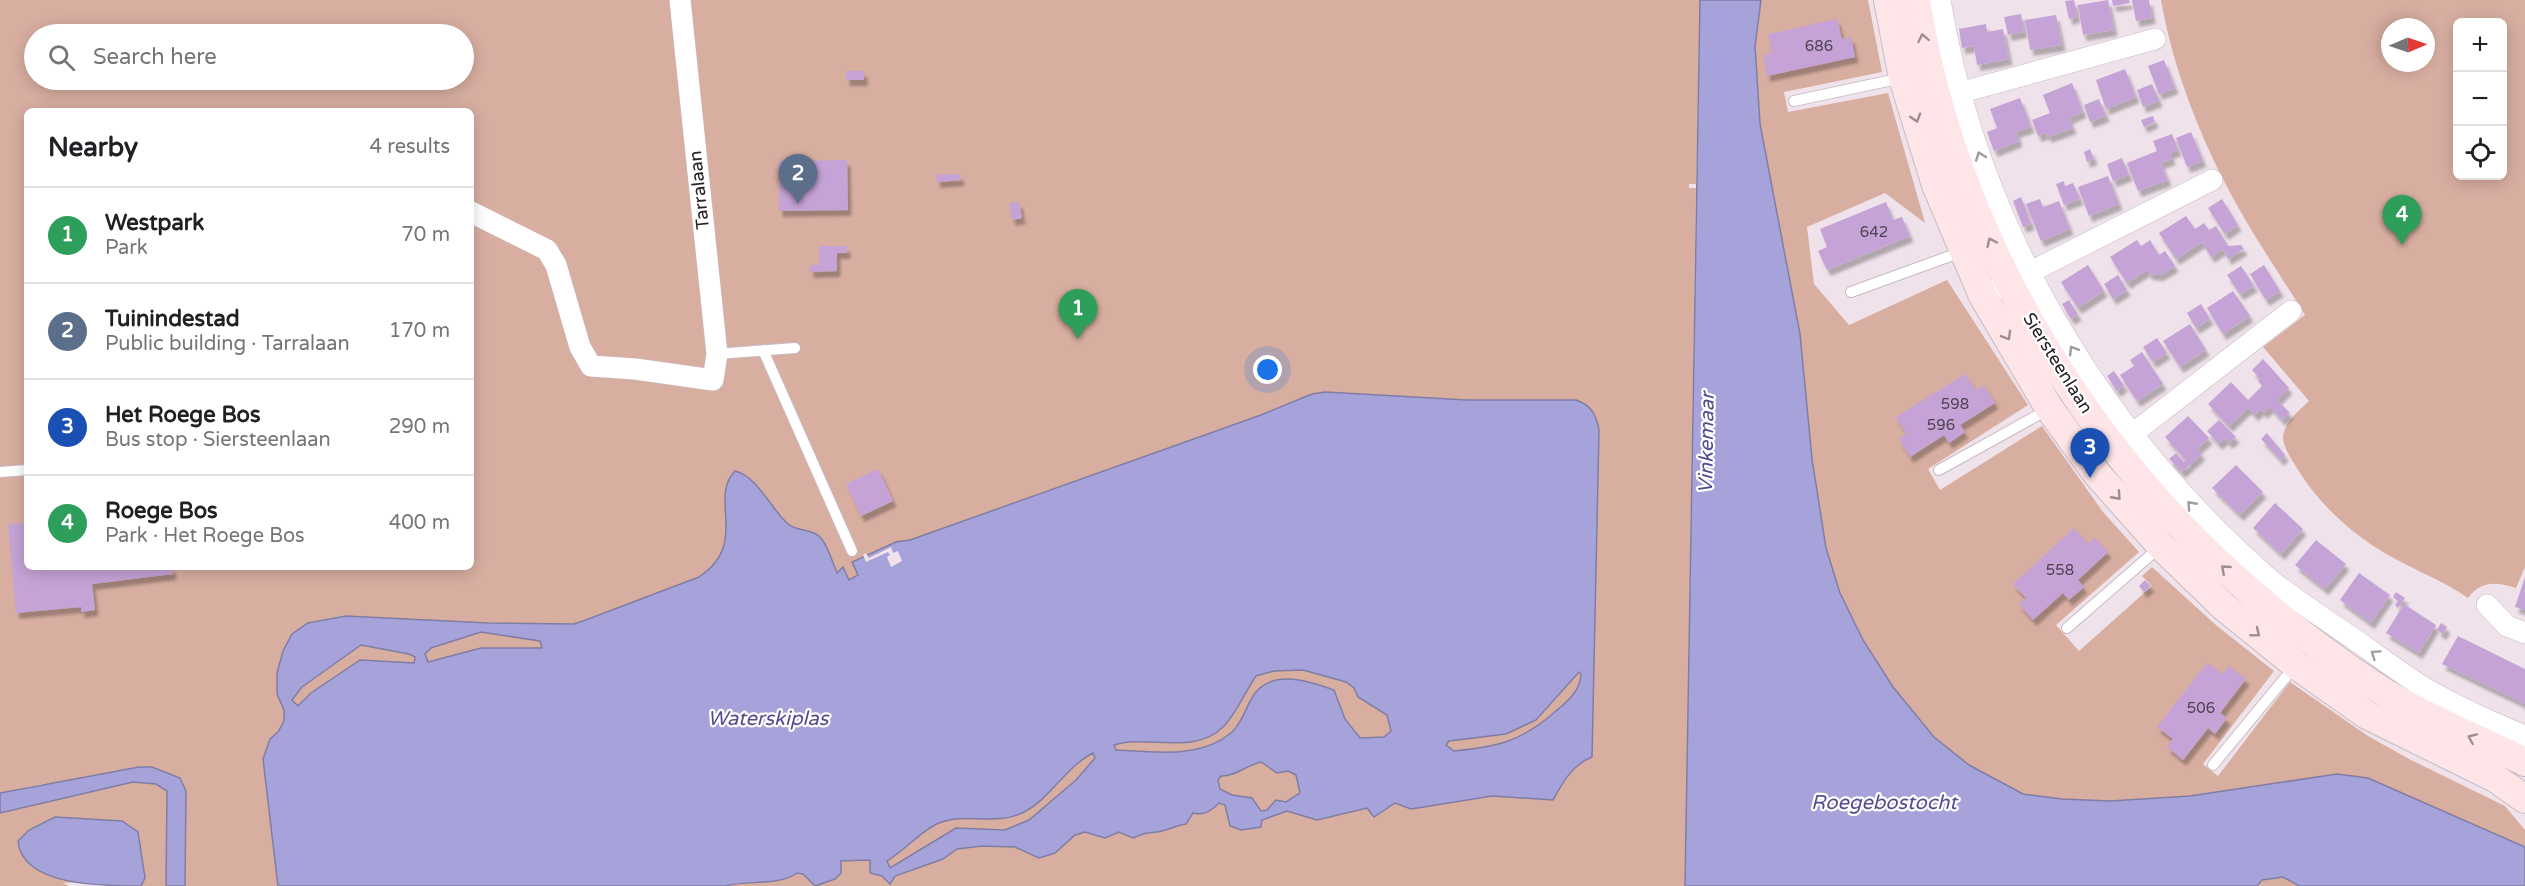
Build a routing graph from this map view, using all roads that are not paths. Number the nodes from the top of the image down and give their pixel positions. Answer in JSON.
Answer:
{"nodes":[{"id":1,"x":680,"y":0,"type":"edge"},
{"id":2,"x":1888,"y":0,"type":"edge"},
{"id":3,"x":1916,"y":0,"type":"edge"},
{"id":4,"x":1940,"y":0,"type":"edge"},
{"id":5,"x":2156,"y":39,"type":"dead end"},
{"id":6,"x":1903,"y":78,"type":"junction"},
{"id":7,"x":1959,"y":93,"type":"junction"},
{"id":8,"x":1794,"y":101,"type":"dead end"},
{"id":9,"x":2212,"y":180,"type":"dead end"},
{"id":10,"x":474,"y":214,"type":"edge"},
{"id":11,"x":1964,"y":250,"type":"junction"},
{"id":12,"x":2020,"y":278,"type":"junction"},
{"id":13,"x":1851,"y":292,"type":"dead end"},
{"id":14,"x":1983,"y":296,"type":"junction"},
{"id":15,"x":2291,"y":311,"type":"dead end"},
{"id":16,"x":795,"y":348,"type":"dead end"},
{"id":17,"x":763,"y":351,"type":"junction"},
{"id":18,"x":717,"y":354,"type":"junction"},
{"id":19,"x":2049,"y":408,"type":"junction"},
{"id":20,"x":2131,"y":435,"type":"junction"},
{"id":21,"x":24,"y":470,"type":"edge"},
{"id":22,"x":1939,"y":470,"type":"dead end"},
{"id":23,"x":0,"y":472,"type":"edge"},
{"id":24,"x":2161,"y":546,"type":"junction"},
{"id":25,"x":852,"y":551,"type":"dead end"},
{"id":26,"x":2487,"y":605,"type":"dead end"},
{"id":27,"x":2067,"y":628,"type":"dead end"},
{"id":28,"x":2525,"y":633,"type":"edge"},
{"id":29,"x":2296,"y":665,"type":"junction"},
{"id":30,"x":2412,"y":709,"type":"junction"},
{"id":31,"x":2525,"y":736,"type":"edge"},
{"id":32,"x":2525,"y":762,"type":"edge"},
{"id":33,"x":2213,"y":765,"type":"dead end"},
{"id":34,"x":2525,"y":800,"type":"edge"}],
"edges":[{"from":1,"to":18,"type":"street","name":"Tarralaan"},
{"from":2,"to":6,"type":"main road","name":"Siersteenlaan"},
{"from":12,"to":3,"type":"main road","name":"Siersteenlaan","one_way":true},
{"from":4,"to":7,"type":"street","name":"Siersteenlaan"},
{"from":5,"to":7,"type":"street"},
{"from":6,"to":8,"type":"lane"},
{"from":6,"to":11,"type":"main road","name":"Siersteenlaan","one_way":true},
{"from":12,"to":7,"type":"street","name":"Siersteenlaan","one_way":true},
{"from":9,"to":12,"type":"street"},
{"from":10,"to":18,"type":"street","name":"Tarralaan"},
{"from":11,"to":13,"type":"lane"},
{"from":11,"to":14,"type":"main road","name":"Siersteenlaan"},
{"from":12,"to":14,"type":"street"},
{"from":20,"to":12,"type":"street","name":"Siersteenlaan","one_way":true},
{"from":30,"to":12,"type":"main road","name":"Siersteenlaan","one_way":true},
{"from":14,"to":19,"type":"main road","name":"Siersteenlaan","one_way":true},
{"from":15,"to":20,"type":"street"},
{"from":16,"to":17,"type":"lane"},
{"from":17,"to":18,"type":"lane"},
{"from":17,"to":25,"type":"lane"},
{"from":19,"to":22,"type":"lane","name":"Siersteenlaan"},
{"from":19,"to":24,"type":"main road","name":"Siersteenlaan","one_way":true},
{"from":30,"to":20,"type":"street","name":"Siersteenlaan","one_way":true},
{"from":21,"to":23,"type":"lane"},
{"from":24,"to":27,"type":"lane"},
{"from":24,"to":29,"type":"main road","name":"Siersteenlaan","one_way":true},
{"from":26,"to":28,"type":"street"},
{"from":29,"to":30,"type":"main road","name":"Siersteenlaan"},
{"from":29,"to":33,"type":"lane"},
{"from":30,"to":31,"type":"street","name":"Siersteenlaan"},
{"from":32,"to":30,"type":"main road","name":"Siersteenlaan","one_way":true},
{"from":30,"to":34,"type":"main road","name":"Siersteenlaan"}]}
